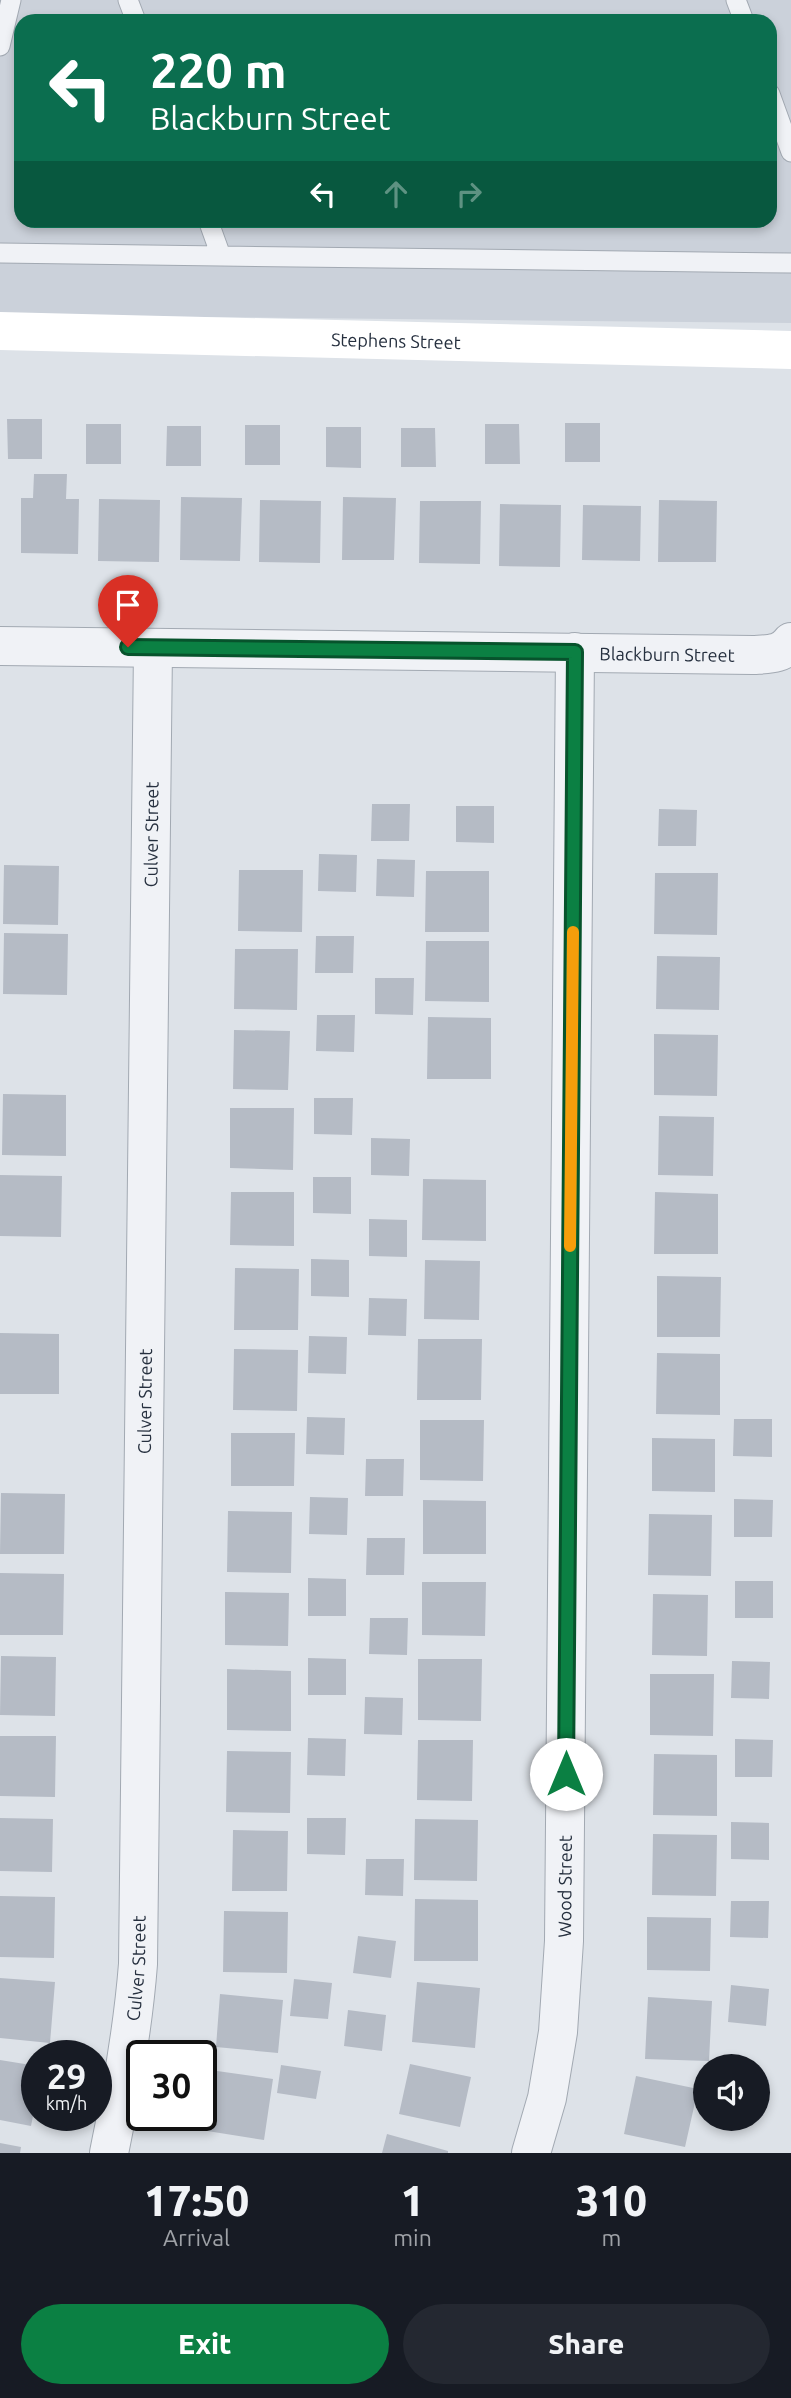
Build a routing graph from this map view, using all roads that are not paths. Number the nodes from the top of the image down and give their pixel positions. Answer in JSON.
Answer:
{"nodes":[{"id":1,"x":11,"y":0,"type":"edge"},
{"id":2,"x":0,"y":46,"type":"edge"},
{"id":3,"x":777,"y":113,"type":"edge"},
{"id":4,"x":791,"y":152,"type":"edge"},
{"id":5,"x":211,"y":228,"type":"edge"},
{"id":6,"x":0,"y":253,"type":"edge"},
{"id":7,"x":221,"y":256,"type":"junction"},
{"id":8,"x":791,"y":263,"type":"edge"},
{"id":9,"x":0,"y":331,"type":"edge"},
{"id":10,"x":791,"y":350,"type":"edge"},
{"id":11,"x":789,"y":645,"type":"edge"},
{"id":12,"x":0,"y":646,"type":"edge"},
{"id":13,"x":153,"y":648,"type":"junction"},
{"id":14,"x":575,"y":652,"type":"junction"},
{"id":15,"x":109,"y":2153,"type":"edge"},
{"id":16,"x":531,"y":2153,"type":"edge"}],
"edges":[{"from":1,"to":2,"type":"lane"},
{"from":3,"to":4,"type":"lane"},
{"from":5,"to":7,"type":"lane"},
{"from":6,"to":7,"type":"lane"},
{"from":7,"to":8,"type":"lane"},
{"from":9,"to":10,"type":"street","name":"Stephens Street"},
{"from":11,"to":14,"type":"street","name":"Blackburn Street"},
{"from":12,"to":13,"type":"street","name":"Blackburn Street"},
{"from":13,"to":14,"type":"street","name":"Blackburn Street"},
{"from":13,"to":15,"type":"street","name":"Culver Street"},
{"from":14,"to":16,"type":"street","name":"Wood Street"}]}
